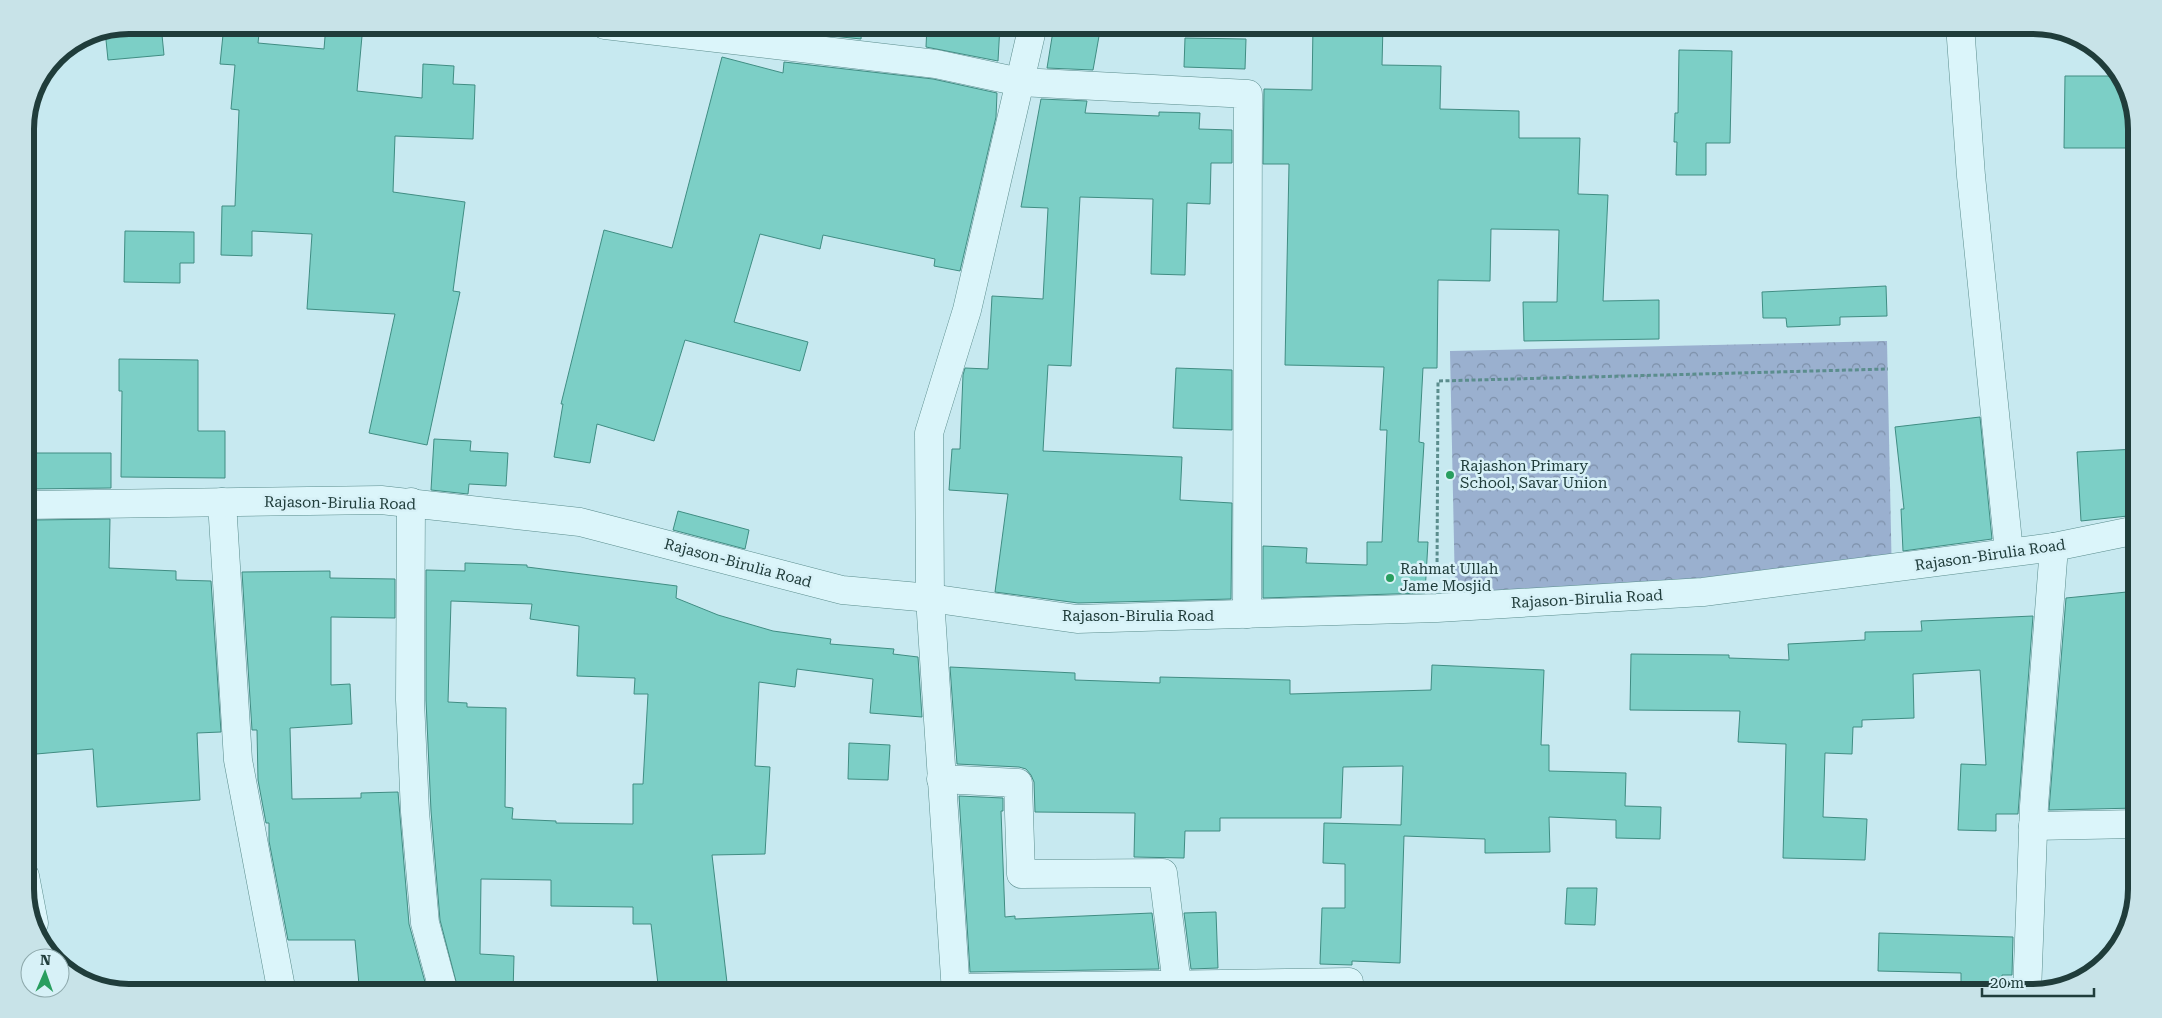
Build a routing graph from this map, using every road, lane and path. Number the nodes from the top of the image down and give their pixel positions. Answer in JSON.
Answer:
{"nodes":[{"id":1,"x":681,"y":34,"type":"edge"},
{"id":2,"x":1031,"y":34,"type":"edge"},
{"id":3,"x":1961,"y":34,"type":"edge"},
{"id":4,"x":1020,"y":82,"type":"junction"},
{"id":5,"x":1888,"y":370,"type":"dead end"},
{"id":6,"x":222,"y":502,"type":"junction"},
{"id":7,"x":411,"y":502,"type":"junction"},
{"id":8,"x":34,"y":505,"type":"edge"},
{"id":9,"x":2128,"y":532,"type":"edge"},
{"id":10,"x":2054,"y":547,"type":"junction"},
{"id":11,"x":2010,"y":552,"type":"junction"},
{"id":12,"x":930,"y":598,"type":"junction"},
{"id":13,"x":1437,"y":608,"type":"junction"},
{"id":14,"x":1247,"y":614,"type":"junction"},
{"id":15,"x":941,"y":779,"type":"junction"},
{"id":16,"x":2128,"y":824,"type":"edge"},
{"id":17,"x":2033,"y":826,"type":"junction"},
{"id":18,"x":280,"y":984,"type":"edge"},
{"id":19,"x":442,"y":984,"type":"edge"},
{"id":20,"x":956,"y":984,"type":"edge"},
{"id":21,"x":1177,"y":984,"type":"edge"},
{"id":22,"x":1234,"y":984,"type":"edge"},
{"id":23,"x":1349,"y":984,"type":"edge"},
{"id":24,"x":2026,"y":984,"type":"edge"}],
"edges":[{"from":1,"to":4,"type":"street"},
{"from":2,"to":4,"type":"street"},
{"from":3,"to":11,"type":"street"},
{"from":4,"to":12,"type":"street"},
{"from":4,"to":14,"type":"street"},
{"from":5,"to":13,"type":"path"},
{"from":6,"to":7,"type":"street","name":"Rajason-Birulia Road"},
{"from":6,"to":8,"type":"street","name":"Rajason-Birulia Road"},
{"from":6,"to":18,"type":"street"},
{"from":7,"to":12,"type":"street","name":"Rajason-Birulia Road"},
{"from":7,"to":19,"type":"street"},
{"from":9,"to":10,"type":"street","name":"Rajason-Birulia Road"},
{"from":10,"to":11,"type":"street","name":"Rajason-Birulia Road"},
{"from":10,"to":17,"type":"street"},
{"from":11,"to":13,"type":"street","name":"Rajason-Birulia Road"},
{"from":12,"to":14,"type":"street","name":"Rajason-Birulia Road"},
{"from":12,"to":15,"type":"street"},
{"from":13,"to":14,"type":"street","name":"Rajason-Birulia Road"},
{"from":15,"to":20,"type":"street"},
{"from":15,"to":21,"type":"street"},
{"from":16,"to":17,"type":"street"},
{"from":17,"to":24,"type":"street"},
{"from":22,"to":23,"type":"street"}]}
